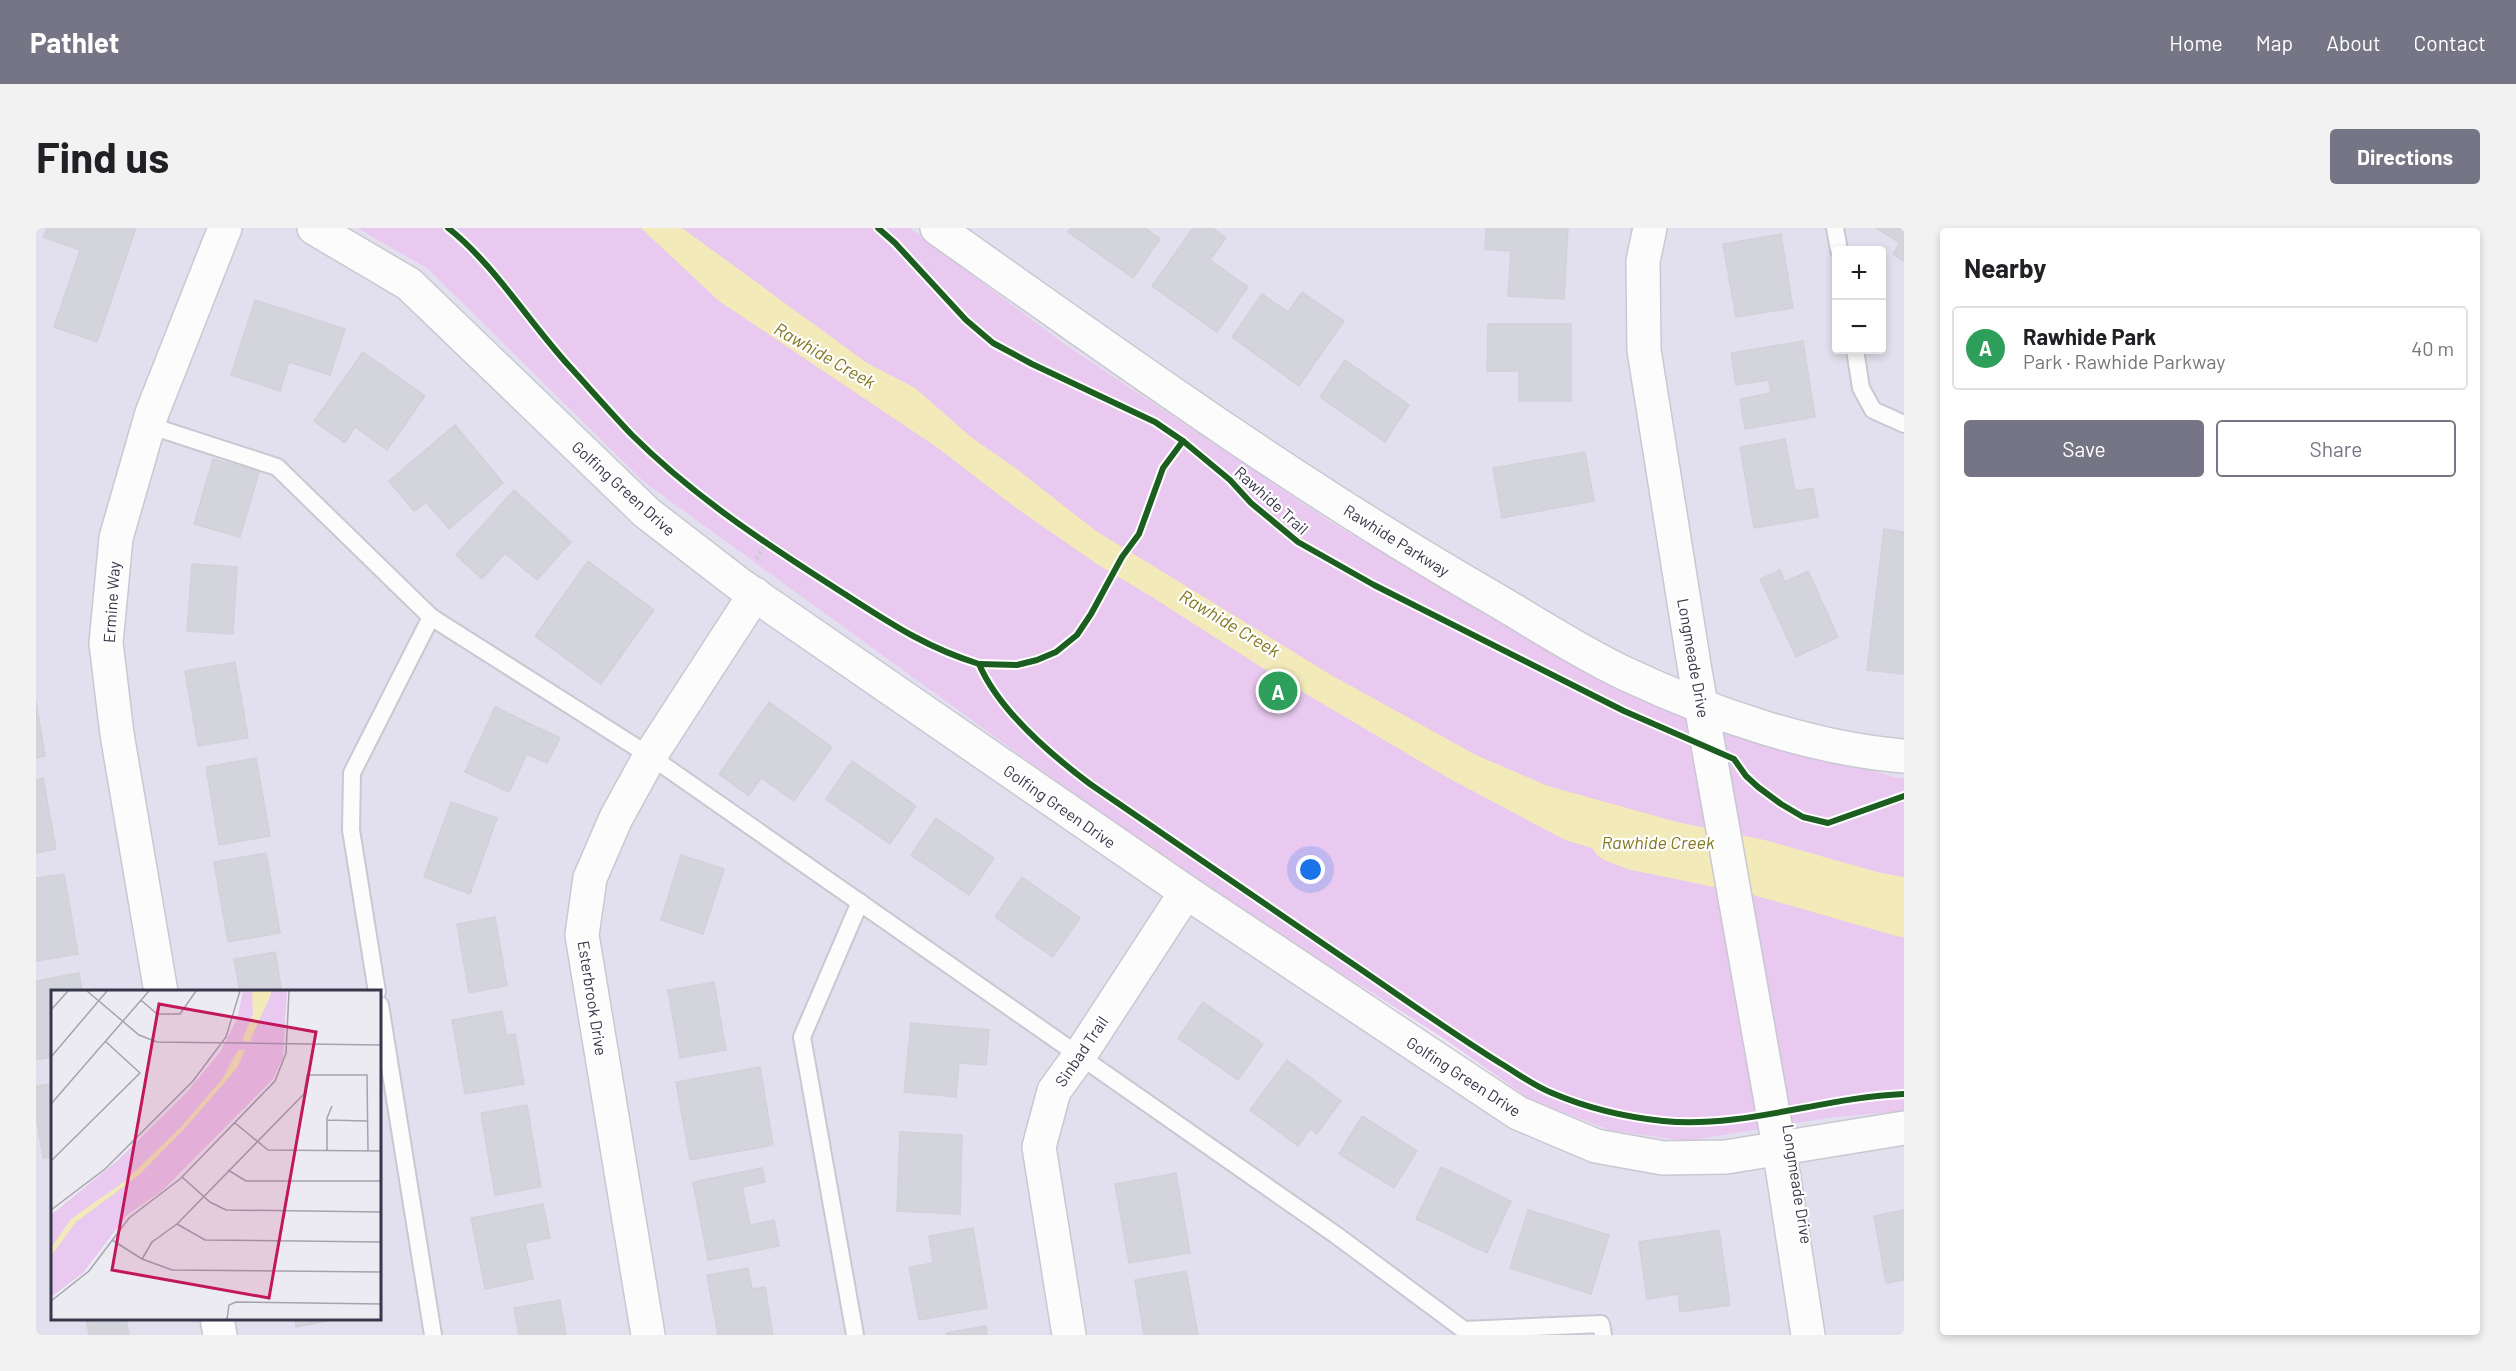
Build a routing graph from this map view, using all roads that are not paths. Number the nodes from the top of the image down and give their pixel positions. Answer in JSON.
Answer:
{"nodes":[{"id":1,"x":225,"y":228,"type":"edge"},
{"id":2,"x":314,"y":228,"type":"edge"},
{"id":3,"x":938,"y":228,"type":"edge"},
{"id":4,"x":1650,"y":228,"type":"edge"},
{"id":5,"x":1835,"y":228,"type":"edge"},
{"id":6,"x":1838,"y":246,"type":"edge"},
{"id":7,"x":1856,"y":354,"type":"edge"},
{"id":8,"x":1904,"y":424,"type":"edge"},
{"id":9,"x":148,"y":425,"type":"junction"},
{"id":10,"x":755,"y":594,"type":"junction"},
{"id":11,"x":431,"y":617,"type":"junction"},
{"id":12,"x":1701,"y":705,"type":"junction"},
{"id":13,"x":650,"y":756,"type":"junction"},
{"id":14,"x":1904,"y":756,"type":"edge"},
{"id":15,"x":1186,"y":892,"type":"junction"},
{"id":16,"x":860,"y":902,"type":"junction"},
{"id":17,"x":161,"y":990,"type":"edge"},
{"id":18,"x":377,"y":990,"type":"edge"},
{"id":19,"x":381,"y":1011,"type":"edge"},
{"id":20,"x":1080,"y":1055,"type":"junction"},
{"id":21,"x":1904,"y":1128,"type":"edge"},
{"id":22,"x":1779,"y":1147,"type":"junction"},
{"id":23,"x":217,"y":1320,"type":"edge"},
{"id":24,"x":220,"y":1335,"type":"edge"},
{"id":25,"x":433,"y":1335,"type":"edge"},
{"id":26,"x":648,"y":1335,"type":"edge"},
{"id":27,"x":855,"y":1335,"type":"edge"},
{"id":28,"x":1069,"y":1335,"type":"edge"},
{"id":29,"x":1603,"y":1335,"type":"edge"},
{"id":30,"x":1808,"y":1335,"type":"edge"}],
"edges":[{"from":1,"to":9,"type":"street","name":"Ermine Way"},
{"from":2,"to":10,"type":"street","name":"Golfing Green Drive"},
{"from":3,"to":12,"type":"street","name":"Rawhide Parkway"},
{"from":4,"to":12,"type":"street","name":"Longmeade Drive"},
{"from":5,"to":6,"type":"lane"},
{"from":7,"to":8,"type":"lane"},
{"from":9,"to":11,"type":"lane"},
{"from":9,"to":17,"type":"street","name":"Ermine Way"},
{"from":10,"to":13,"type":"street","name":"Esterbrook Drive"},
{"from":10,"to":15,"type":"street","name":"Golfing Green Drive"},
{"from":11,"to":13,"type":"lane"},
{"from":11,"to":18,"type":"lane"},
{"from":12,"to":14,"type":"street","name":"Rawhide Parkway"},
{"from":12,"to":22,"type":"street","name":"Longmeade Drive"},
{"from":13,"to":16,"type":"lane"},
{"from":13,"to":26,"type":"street","name":"Esterbrook Drive"},
{"from":15,"to":20,"type":"street","name":"Sinbad Trail"},
{"from":15,"to":22,"type":"street","name":"Golfing Green Drive"},
{"from":16,"to":20,"type":"lane"},
{"from":16,"to":27,"type":"lane"},
{"from":19,"to":25,"type":"lane"},
{"from":20,"to":28,"type":"street","name":"Sinbad Trail"},
{"from":20,"to":29,"type":"lane"},
{"from":21,"to":22,"type":"street","name":"Golfing Green Drive"},
{"from":22,"to":30,"type":"street","name":"Longmeade Drive"},
{"from":23,"to":24,"type":"street"}]}
